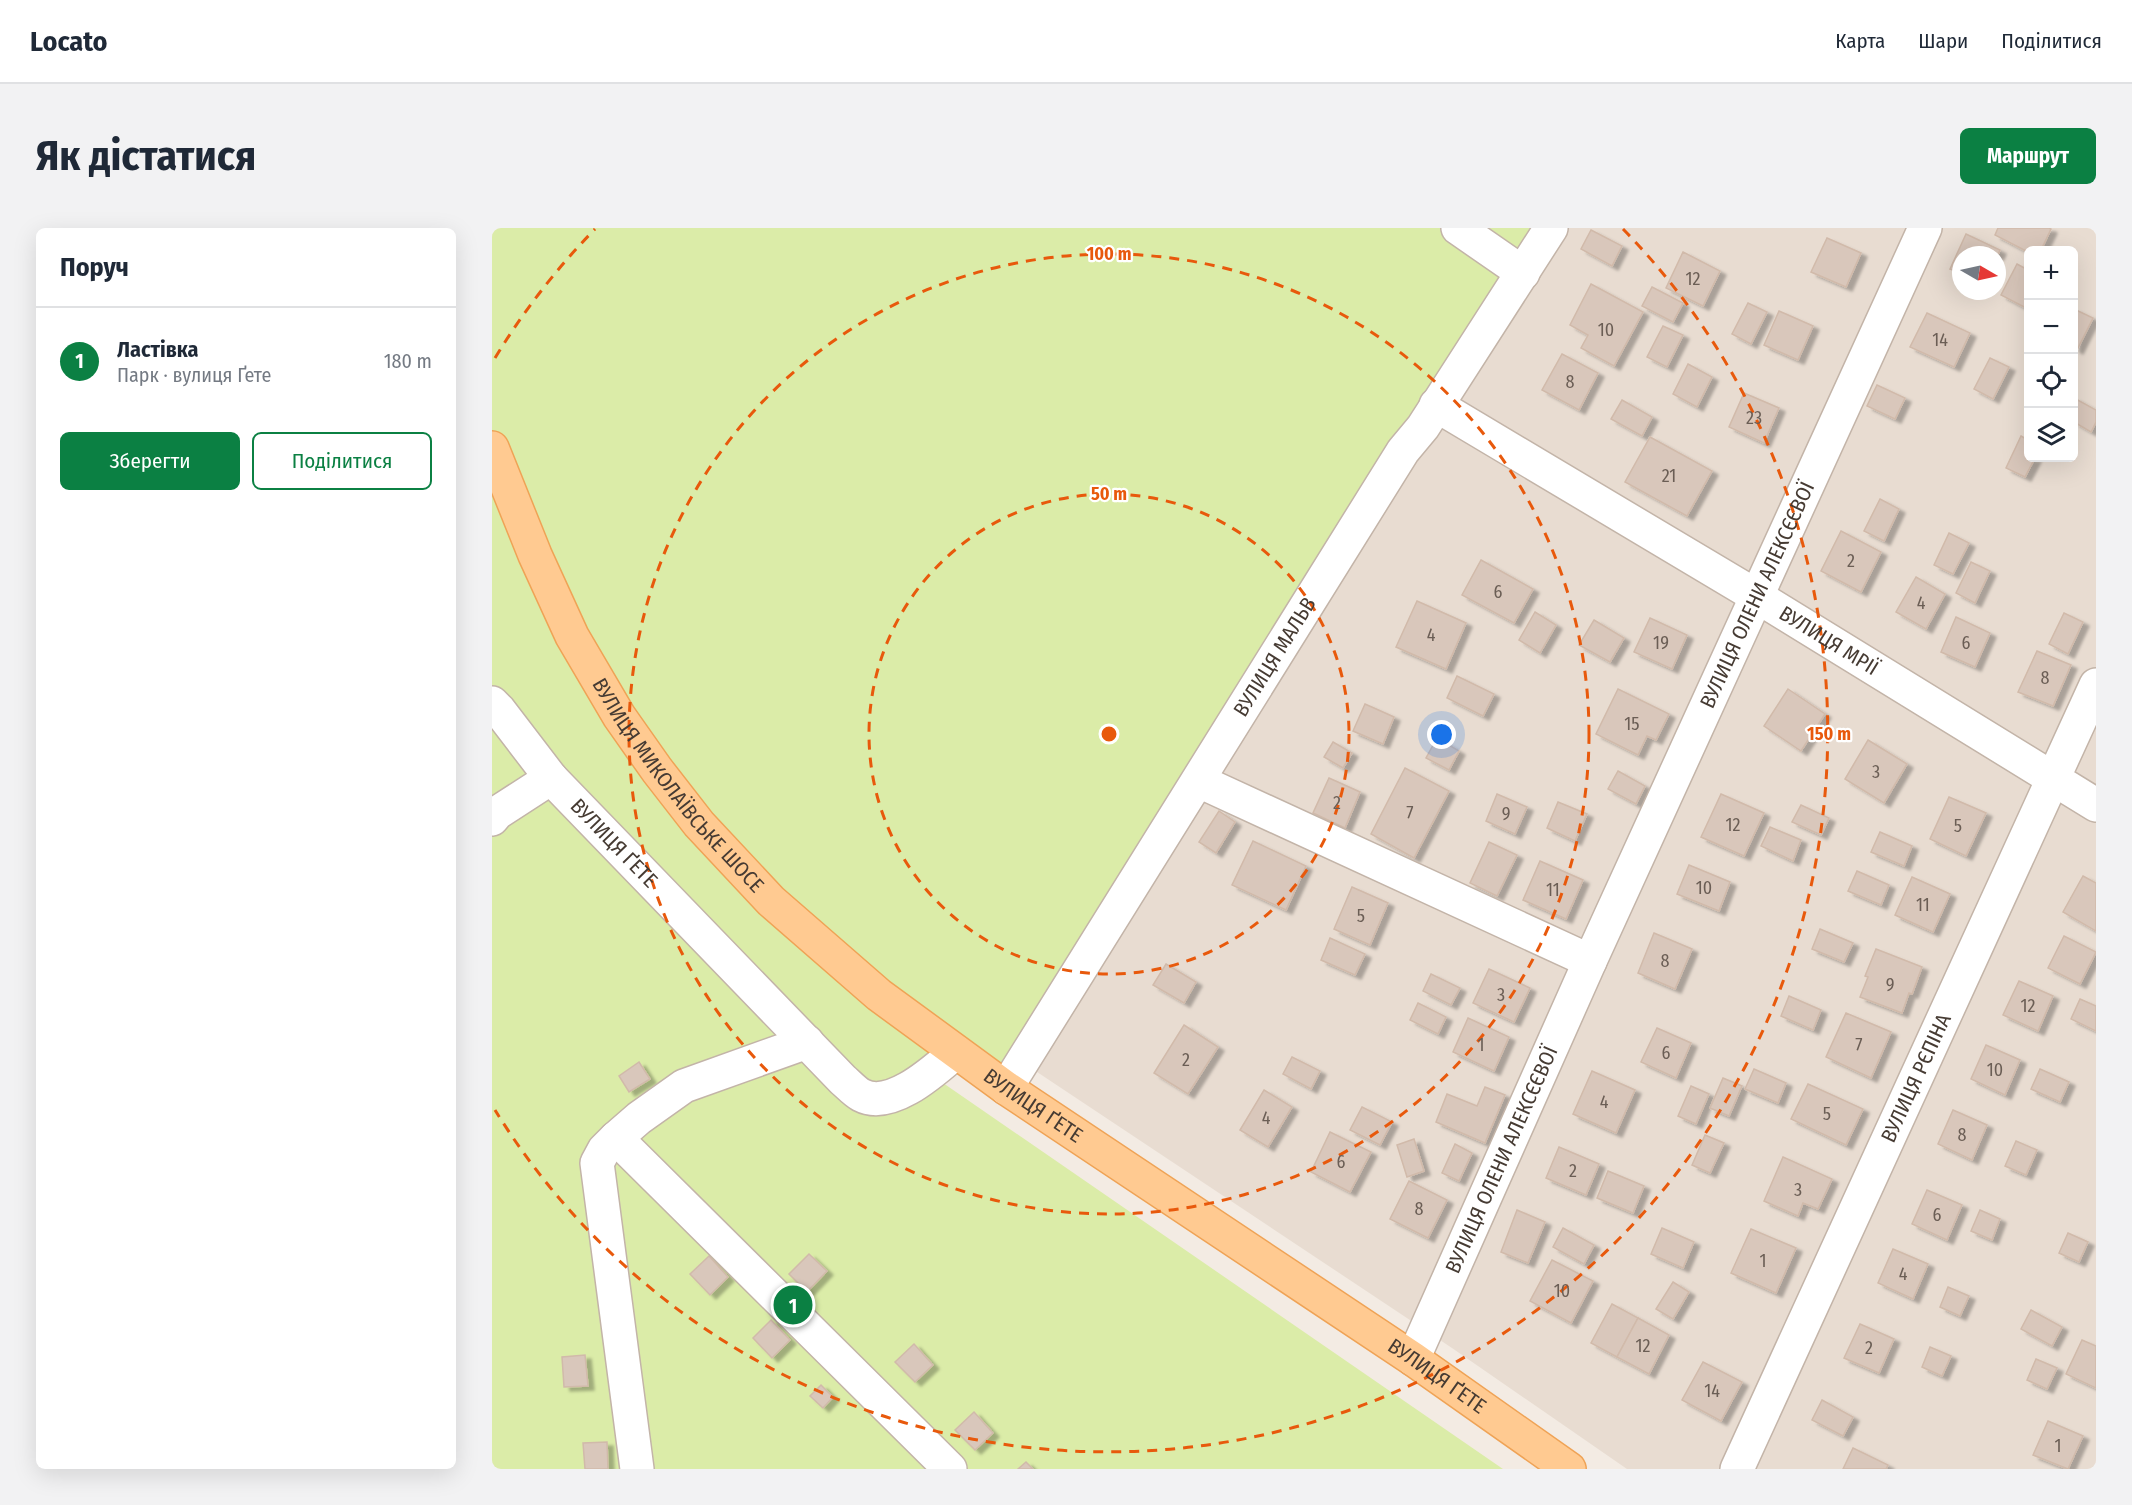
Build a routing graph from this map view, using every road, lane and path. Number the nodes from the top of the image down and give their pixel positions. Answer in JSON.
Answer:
{"nodes":[{"id":1,"x":1458,"y":228,"type":"edge"},
{"id":2,"x":1551,"y":228,"type":"edge"},
{"id":3,"x":1925,"y":228,"type":"edge"},
{"id":4,"x":1523,"y":273,"type":"junction"},
{"id":5,"x":1436,"y":405,"type":"junction"},
{"id":6,"x":492,"y":448,"type":"edge"},
{"id":7,"x":1758,"y":597,"type":"junction"},
{"id":8,"x":2096,"y":685,"type":"edge"},
{"id":9,"x":492,"y":703,"type":"edge"},
{"id":10,"x":551,"y":778,"type":"junction"},
{"id":11,"x":2053,"y":780,"type":"junction"},
{"id":12,"x":1198,"y":781,"type":"junction"},
{"id":13,"x":2096,"y":805,"type":"edge"},
{"id":14,"x":494,"y":813,"type":"edge"},
{"id":15,"x":1590,"y":961,"type":"junction"},
{"id":16,"x":807,"y":1042,"type":"junction"},
{"id":17,"x":956,"y":1052,"type":"junction"},
{"id":18,"x":1006,"y":1088,"type":"junction"},
{"id":19,"x":616,"y":1138,"type":"junction"},
{"id":20,"x":1413,"y":1359,"type":"junction"},
{"id":21,"x":637,"y":1469,"type":"edge"},
{"id":22,"x":950,"y":1469,"type":"edge"},
{"id":23,"x":1569,"y":1469,"type":"edge"},
{"id":24,"x":1737,"y":1469,"type":"edge"}],
"edges":[{"from":1,"to":4,"type":"street"},
{"from":2,"to":4,"type":"street","name":"ВУЛИЦЯ МАЛЬВ"},
{"from":3,"to":7,"type":"street","name":"ВУЛИЦЯ ОЛЕНИ АЛЕКСЄЄВОЇ"},
{"from":4,"to":5,"type":"street","name":"ВУЛИЦЯ МАЛЬВ"},
{"from":5,"to":7,"type":"street","name":"ВУЛИЦЯ МРІЇ"},
{"from":5,"to":12,"type":"street","name":"ВУЛИЦЯ МАЛЬВ"},
{"from":6,"to":17,"type":"main road","name":"ВУЛИЦЯ МИКОЛАЇВСЬКЕ ШОСЕ"},
{"from":7,"to":11,"type":"street","name":"ВУЛИЦЯ МРІЇ"},
{"from":7,"to":15,"type":"street","name":"ВУЛИЦЯ ОЛЕНИ АЛЕКСЄЄВОЇ"},
{"from":8,"to":11,"type":"street","name":"ВУЛИЦЯ РЄПІНА"},
{"from":9,"to":10,"type":"street","name":"ВУЛИЦЯ ҐЕТЕ"},
{"from":10,"to":14,"type":"street"},
{"from":10,"to":16,"type":"street","name":"ВУЛИЦЯ ҐЕТЕ"},
{"from":11,"to":13,"type":"street","name":"ВУЛИЦЯ МРІЇ"},
{"from":11,"to":24,"type":"street","name":"ВУЛИЦЯ РЄПІНА"},
{"from":12,"to":15,"type":"street"},
{"from":12,"to":18,"type":"street","name":"ВУЛИЦЯ МАЛЬВ"},
{"from":15,"to":20,"type":"street","name":"ВУЛИЦЯ ОЛЕНИ АЛЕКСЄЄВОЇ"},
{"from":16,"to":17,"type":"street","name":"ВУЛИЦЯ ҐЕТЕ"},
{"from":16,"to":19,"type":"street"},
{"from":17,"to":18,"type":"main road","name":"ВУЛИЦЯ ҐЕТЕ"},
{"from":18,"to":20,"type":"main road","name":"ВУЛИЦЯ ҐЕТЕ"},
{"from":19,"to":21,"type":"street"},
{"from":19,"to":22,"type":"street"},
{"from":20,"to":23,"type":"main road","name":"ВУЛИЦЯ ҐЕТЕ"}]}
